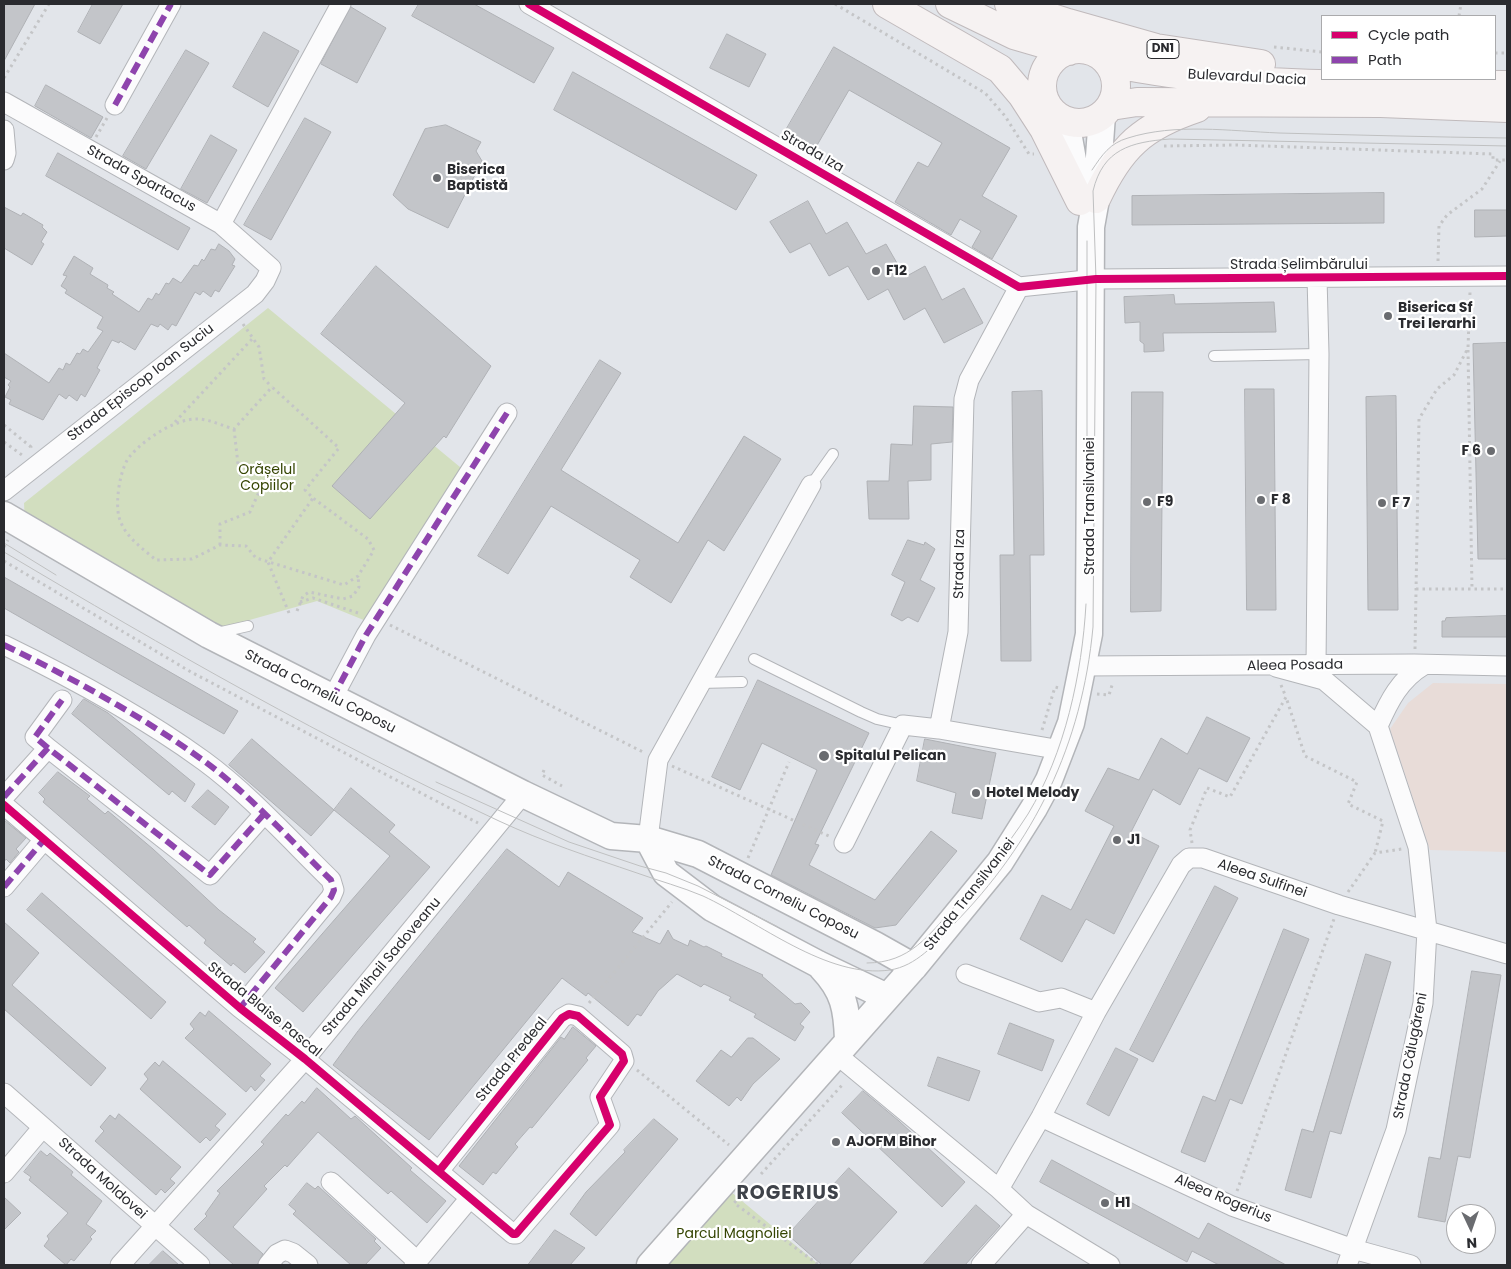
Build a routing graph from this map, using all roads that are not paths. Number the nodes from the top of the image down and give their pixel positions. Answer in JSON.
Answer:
{"nodes":[{"id":1,"x":171,"y":4,"type":"edge"},
{"id":2,"x":341,"y":4,"type":"edge"},
{"id":3,"x":529,"y":4,"type":"edge"},
{"id":4,"x":887,"y":4,"type":"edge"},
{"id":5,"x":891,"y":4,"type":"edge"},
{"id":6,"x":950,"y":4,"type":"edge"},
{"id":7,"x":1009,"y":4,"type":"edge"},
{"id":8,"x":1069,"y":51,"type":"junction"},
{"id":9,"x":1108,"y":63,"type":"junction"},
{"id":10,"x":1321,"y":73,"type":"edge"},
{"id":11,"x":1374,"y":80,"type":"edge"},
{"id":12,"x":1399,"y":83,"type":"junction"},
{"id":13,"x":1507,"y":85,"type":"edge"},
{"id":14,"x":4,"y":102,"type":"edge"},
{"id":15,"x":1210,"y":104,"type":"junction"},
{"id":16,"x":115,"y":105,"type":"road end"},
{"id":17,"x":1507,"y":108,"type":"edge"},
{"id":18,"x":1053,"y":109,"type":"junction"},
{"id":19,"x":1106,"y":110,"type":"junction"},
{"id":20,"x":4,"y":130,"type":"edge"},
{"id":21,"x":4,"y":160,"type":"edge"},
{"id":22,"x":1088,"y":200,"type":"junction"},
{"id":23,"x":220,"y":224,"type":"junction"},
{"id":24,"x":271,"y":268,"type":"joint"},
{"id":25,"x":1507,"y":276,"type":"edge"},
{"id":26,"x":1317,"y":277,"type":"junction"},
{"id":27,"x":1091,"y":279,"type":"junction"},
{"id":28,"x":1019,"y":287,"type":"junction"},
{"id":29,"x":1319,"y":354,"type":"junction"},
{"id":30,"x":1214,"y":356,"type":"dead end"},
{"id":31,"x":507,"y":413,"type":"dead end"},
{"id":32,"x":834,"y":454,"type":"dead end"},
{"id":33,"x":811,"y":485,"type":"joint"},
{"id":34,"x":4,"y":491,"type":"edge"},
{"id":35,"x":4,"y":515,"type":"edge"},
{"id":36,"x":248,"y":626,"type":"dead end"},
{"id":37,"x":209,"y":635,"type":"junction"},
{"id":38,"x":4,"y":645,"type":"edge"},
{"id":39,"x":754,"y":659,"type":"dead end"},
{"id":40,"x":1419,"y":665,"type":"junction"},
{"id":41,"x":1083,"y":666,"type":"junction"},
{"id":42,"x":1316,"y":666,"type":"junction"},
{"id":43,"x":1507,"y":666,"type":"edge"},
{"id":44,"x":1278,"y":674,"type":"junction"},
{"id":45,"x":742,"y":682,"type":"dead end"},
{"id":46,"x":700,"y":683,"type":"junction"},
{"id":47,"x":332,"y":699,"type":"junction"},
{"id":48,"x":62,"y":700,"type":"dead end"},
{"id":49,"x":903,"y":725,"type":"junction"},
{"id":50,"x":1378,"y":726,"type":"junction"},
{"id":51,"x":939,"y":729,"type":"junction"},
{"id":52,"x":1049,"y":747,"type":"junction"},
{"id":53,"x":48,"y":748,"type":"junction"},
{"id":54,"x":523,"y":794,"type":"junction"},
{"id":55,"x":4,"y":797,"type":"edge"},
{"id":56,"x":4,"y":806,"type":"edge"},
{"id":57,"x":264,"y":814,"type":"junction"},
{"id":58,"x":648,"y":839,"type":"junction"},
{"id":59,"x":43,"y":841,"type":"junction"},
{"id":60,"x":844,"y":843,"type":"road end"},
{"id":61,"x":4,"y":887,"type":"edge"},
{"id":62,"x":1427,"y":930,"type":"junction"},
{"id":63,"x":1507,"y":954,"type":"edge"},
{"id":64,"x":818,"y":964,"type":"junction"},
{"id":65,"x":914,"y":967,"type":"junction"},
{"id":66,"x":966,"y":974,"type":"dead end"},
{"id":67,"x":887,"y":997,"type":"junction"},
{"id":68,"x":240,"y":1008,"type":"junction"},
{"id":69,"x":1096,"y":1012,"type":"junction"},
{"id":70,"x":846,"y":1055,"type":"junction"},
{"id":71,"x":305,"y":1059,"type":"junction"},
{"id":72,"x":4,"y":1093,"type":"edge"},
{"id":73,"x":1041,"y":1117,"type":"junction"},
{"id":74,"x":43,"y":1127,"type":"junction"},
{"id":75,"x":439,"y":1171,"type":"junction"},
{"id":76,"x":4,"y":1174,"type":"edge"},
{"id":77,"x":331,"y":1182,"type":"dead end"},
{"id":78,"x":999,"y":1189,"type":"junction"},
{"id":79,"x":470,"y":1198,"type":"junction"},
{"id":80,"x":1026,"y":1214,"type":"junction"},
{"id":81,"x":154,"y":1226,"type":"junction"},
{"id":82,"x":510,"y":1232,"type":"joint"},
{"id":83,"x":1350,"y":1257,"type":"edge"},
{"id":84,"x":416,"y":1263,"type":"edge"},
{"id":85,"x":120,"y":1265,"type":"edge"},
{"id":86,"x":200,"y":1265,"type":"edge"},
{"id":87,"x":268,"y":1265,"type":"edge"},
{"id":88,"x":308,"y":1265,"type":"edge"},
{"id":89,"x":650,"y":1265,"type":"edge"},
{"id":90,"x":981,"y":1265,"type":"edge"},
{"id":91,"x":1110,"y":1265,"type":"edge"},
{"id":92,"x":1411,"y":1265,"type":"edge"}],
"edges":[{"from":1,"to":16,"type":"street"},
{"from":2,"to":23,"type":"street"},
{"from":3,"to":28,"type":"street","name":"Strada Iza"},
{"from":4,"to":22,"type":"main road"},
{"from":5,"to":18,"type":"main road"},
{"from":6,"to":8,"type":"main road","number":"DN1"},
{"from":7,"to":10,"type":"main road","number":"DN1"},
{"from":8,"to":9,"type":"main road","number":"DN1"},
{"from":8,"to":18,"type":"main road"},
{"from":9,"to":12,"type":"main road","name":"Bulevardul Dacia","number":"DN1"},
{"from":9,"to":19,"type":"main road"},
{"from":11,"to":12,"type":"main road","number":"DN1"},
{"from":12,"to":13,"type":"main road","name":"Bulevardul Dacia","number":"DN1"},
{"from":14,"to":23,"type":"street","name":"Strada Spartacus"},
{"from":15,"to":17,"type":"main road","name":"Bulevardul Dacia"},
{"from":15,"to":19,"type":"main road","name":"Bulevardul Dacia"},
{"from":15,"to":22,"type":"main road"},
{"from":18,"to":19,"type":"main road"},
{"from":18,"to":22,"type":"main road","name":"Strada Transilvaniei"},
{"from":19,"to":22,"type":"main road","name":"Strada Transilvaniei"},
{"from":20,"to":21,"type":"street"},
{"from":22,"to":27,"type":"main road","name":"Strada Transilvaniei"},
{"from":23,"to":24,"type":"street","name":"Strada Spartacus"},
{"from":24,"to":34,"type":"street","name":"Strada Episcop Ioan Suciu"},
{"from":25,"to":26,"type":"street","name":"Strada Șelimbărului"},
{"from":26,"to":27,"type":"street","name":"Strada Șelimbărului"},
{"from":26,"to":29,"type":"street"},
{"from":27,"to":28,"type":"street"},
{"from":27,"to":41,"type":"main road","name":"Strada Transilvaniei"},
{"from":28,"to":51,"type":"street","name":"Strada Iza"},
{"from":29,"to":30,"type":"lane"},
{"from":29,"to":42,"type":"street"},
{"from":31,"to":47,"type":"street"},
{"from":32,"to":33,"type":"lane"},
{"from":33,"to":46,"type":"street"},
{"from":35,"to":37,"type":"main road","name":"Strada Corneliu Coposu"},
{"from":36,"to":37,"type":"lane"},
{"from":37,"to":47,"type":"main road","name":"Strada Corneliu Coposu"},
{"from":38,"to":57,"type":"street"},
{"from":39,"to":49,"type":"lane"},
{"from":40,"to":42,"type":"street","name":"Aleea Posada"},
{"from":40,"to":43,"type":"street","name":"Aleea Posada"},
{"from":40,"to":50,"type":"street"},
{"from":41,"to":44,"type":"street","name":"Aleea Posada"},
{"from":41,"to":52,"type":"main road","name":"Strada Transilvaniei"},
{"from":42,"to":44,"type":"street","name":"Aleea Posada"},
{"from":44,"to":50,"type":"street"},
{"from":45,"to":46,"type":"lane"},
{"from":46,"to":58,"type":"street"},
{"from":47,"to":54,"type":"main road","name":"Strada Corneliu Coposu"},
{"from":48,"to":53,"type":"street"},
{"from":49,"to":51,"type":"street"},
{"from":49,"to":60,"type":"street"},
{"from":50,"to":62,"type":"street","name":"Strada Călugăreni"},
{"from":51,"to":52,"type":"street"},
{"from":52,"to":65,"type":"main road","name":"Strada Transilvaniei"},
{"from":53,"to":55,"type":"street"},
{"from":53,"to":57,"type":"street"},
{"from":54,"to":58,"type":"main road","name":"Strada Corneliu Coposu"},
{"from":54,"to":71,"type":"street","name":"Strada Mihail Sadoveanu"},
{"from":56,"to":59,"type":"street","name":"Strada Blaise Pascal"},
{"from":57,"to":68,"type":"street"},
{"from":58,"to":64,"type":"main road"},
{"from":58,"to":65,"type":"main road","name":"Strada Corneliu Coposu"},
{"from":59,"to":61,"type":"street"},
{"from":59,"to":68,"type":"street","name":"Strada Blaise Pascal"},
{"from":62,"to":63,"type":"street","name":"Aleea Sulfinei"},
{"from":62,"to":69,"type":"street","name":"Aleea Sulfinei"},
{"from":62,"to":83,"type":"street","name":"Strada Călugăreni"},
{"from":64,"to":67,"type":"main road"},
{"from":64,"to":70,"type":"main road"},
{"from":65,"to":67,"type":"main road","name":"Strada Transilvaniei"},
{"from":66,"to":69,"type":"street"},
{"from":67,"to":70,"type":"main road","name":"Strada Transilvaniei"},
{"from":68,"to":71,"type":"street","name":"Strada Blaise Pascal"},
{"from":69,"to":73,"type":"street"},
{"from":70,"to":78,"type":"street"},
{"from":70,"to":89,"type":"main road","name":"Strada Transilvaniei"},
{"from":71,"to":75,"type":"street","name":"Strada Blaise Pascal"},
{"from":71,"to":81,"type":"street","name":"Strada Mihail Sadoveanu"},
{"from":72,"to":74,"type":"street","name":"Strada Moldovei"},
{"from":73,"to":78,"type":"street"},
{"from":73,"to":83,"type":"street","name":"Aleea Rogerius"},
{"from":74,"to":76,"type":"street"},
{"from":74,"to":81,"type":"street","name":"Strada Moldovei"},
{"from":75,"to":79,"type":"street","name":"Strada Blaise Pascal"},
{"from":75,"to":82,"type":"street","name":"Strada Predeal"},
{"from":77,"to":84,"type":"street"},
{"from":78,"to":80,"type":"street"},
{"from":79,"to":82,"type":"street","name":"Strada Blaise Pascal"},
{"from":79,"to":84,"type":"street"},
{"from":80,"to":90,"type":"street"},
{"from":80,"to":91,"type":"street"},
{"from":81,"to":85,"type":"street","name":"Strada Mihail Sadoveanu"},
{"from":81,"to":86,"type":"street","name":"Strada Moldovei"},
{"from":83,"to":92,"type":"street","name":"Aleea Rogerius"},
{"from":87,"to":88,"type":"street"}]}
